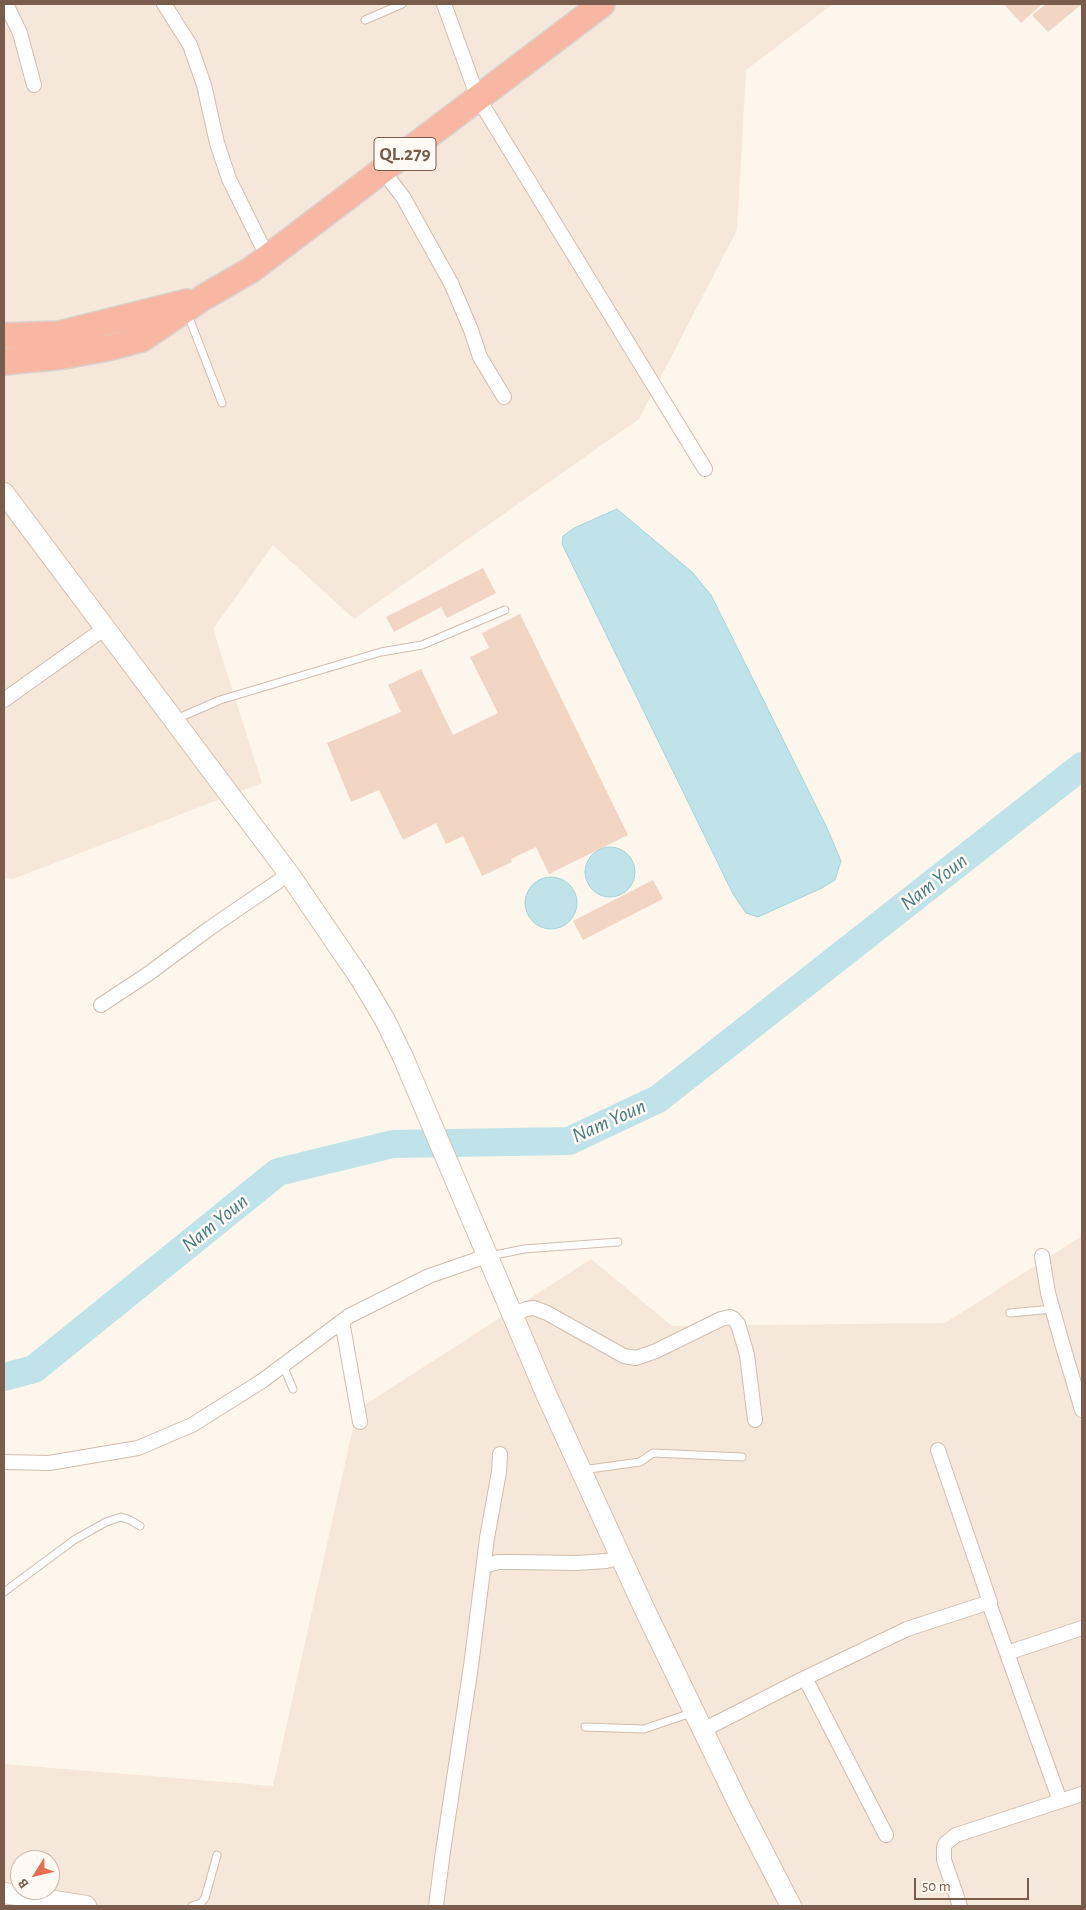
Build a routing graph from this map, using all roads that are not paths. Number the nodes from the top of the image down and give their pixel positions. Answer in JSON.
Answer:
{"nodes":[{"id":1,"x":6,"y":4,"type":"edge"},
{"id":2,"x":164,"y":4,"type":"edge"},
{"id":3,"x":402,"y":4,"type":"edge"},
{"id":4,"x":444,"y":4,"type":"edge"},
{"id":5,"x":602,"y":4,"type":"edge"},
{"id":6,"x":365,"y":20,"type":"dead end"},
{"id":7,"x":34,"y":85,"type":"dead end"},
{"id":8,"x":478,"y":98,"type":"junction"},
{"id":9,"x":383,"y":171,"type":"junction"},
{"id":10,"x":268,"y":258,"type":"junction"},
{"id":11,"x":191,"y":303,"type":"junction"},
{"id":12,"x":4,"y":336,"type":"edge"},
{"id":13,"x":4,"y":362,"type":"edge"},
{"id":14,"x":504,"y":397,"type":"dead end"},
{"id":15,"x":222,"y":403,"type":"dead end"},
{"id":16,"x":705,"y":469,"type":"dead end"},
{"id":17,"x":4,"y":493,"type":"edge"},
{"id":18,"x":505,"y":610,"type":"dead end"},
{"id":19,"x":105,"y":628,"type":"junction"},
{"id":20,"x":4,"y":700,"type":"edge"},
{"id":21,"x":174,"y":720,"type":"junction"},
{"id":22,"x":289,"y":874,"type":"junction"},
{"id":23,"x":101,"y":1005,"type":"dead end"},
{"id":24,"x":618,"y":1242,"type":"dead end"},
{"id":25,"x":484,"y":1250,"type":"junction"},
{"id":26,"x":1042,"y":1256,"type":"dead end"},
{"id":27,"x":1053,"y":1309,"type":"junction"},
{"id":28,"x":1010,"y":1313,"type":"dead end"},
{"id":29,"x":512,"y":1314,"type":"junction"},
{"id":30,"x":342,"y":1321,"type":"junction"},
{"id":31,"x":283,"y":1365,"type":"junction"},
{"id":32,"x":293,"y":1389,"type":"dead end"},
{"id":33,"x":1082,"y":1410,"type":"edge"},
{"id":34,"x":755,"y":1420,"type":"dead end"},
{"id":35,"x":360,"y":1422,"type":"dead end"},
{"id":36,"x":938,"y":1450,"type":"dead end"},
{"id":37,"x":500,"y":1454,"type":"dead end"},
{"id":38,"x":742,"y":1457,"type":"dead end"},
{"id":39,"x":4,"y":1462,"type":"edge"},
{"id":40,"x":582,"y":1470,"type":"junction"},
{"id":41,"x":140,"y":1526,"type":"dead end"},
{"id":42,"x":622,"y":1557,"type":"junction"},
{"id":43,"x":484,"y":1566,"type":"junction"},
{"id":44,"x":4,"y":1592,"type":"edge"},
{"id":45,"x":990,"y":1602,"type":"junction"},
{"id":46,"x":1082,"y":1628,"type":"edge"},
{"id":47,"x":1007,"y":1653,"type":"junction"},
{"id":48,"x":805,"y":1678,"type":"junction"},
{"id":49,"x":694,"y":1712,"type":"junction"},
{"id":50,"x":585,"y":1727,"type":"dead end"},
{"id":51,"x":703,"y":1730,"type":"junction"},
{"id":52,"x":1082,"y":1794,"type":"edge"},
{"id":53,"x":1060,"y":1801,"type":"junction"},
{"id":54,"x":886,"y":1835,"type":"dead end"},
{"id":55,"x":216,"y":1855,"type":"dead end"},
{"id":56,"x":4,"y":1893,"type":"edge"},
{"id":57,"x":86,"y":1906,"type":"edge"},
{"id":58,"x":192,"y":1906,"type":"edge"},
{"id":59,"x":436,"y":1906,"type":"edge"},
{"id":60,"x":791,"y":1906,"type":"edge"},
{"id":61,"x":960,"y":1906,"type":"edge"}],
"edges":[{"from":1,"to":7,"type":"street"},
{"from":2,"to":10,"type":"street"},
{"from":3,"to":6,"type":"lane"},
{"from":4,"to":8,"type":"street"},
{"from":5,"to":8,"type":"highway","number":"QL.279"},
{"from":8,"to":9,"type":"highway","number":"QL.279"},
{"from":8,"to":16,"type":"street"},
{"from":9,"to":10,"type":"highway","number":"QL.279"},
{"from":9,"to":14,"type":"street"},
{"from":10,"to":11,"type":"highway","number":"QL.279"},
{"from":11,"to":12,"type":"highway","number":"QL.279"},
{"from":11,"to":13,"type":"highway","number":"QL.279"},
{"from":11,"to":15,"type":"lane"},
{"from":17,"to":19,"type":"street"},
{"from":18,"to":21,"type":"lane"},
{"from":19,"to":20,"type":"street"},
{"from":19,"to":21,"type":"street"},
{"from":21,"to":22,"type":"street"},
{"from":22,"to":23,"type":"street"},
{"from":22,"to":25,"type":"street"},
{"from":24,"to":25,"type":"lane"},
{"from":25,"to":29,"type":"street"},
{"from":25,"to":30,"type":"street"},
{"from":26,"to":27,"type":"street"},
{"from":27,"to":28,"type":"lane"},
{"from":27,"to":33,"type":"street"},
{"from":29,"to":34,"type":"street"},
{"from":29,"to":40,"type":"street"},
{"from":30,"to":31,"type":"street"},
{"from":30,"to":35,"type":"street"},
{"from":31,"to":32,"type":"lane"},
{"from":31,"to":39,"type":"street"},
{"from":36,"to":45,"type":"street"},
{"from":37,"to":43,"type":"street"},
{"from":38,"to":40,"type":"lane"},
{"from":40,"to":42,"type":"street"},
{"from":41,"to":44,"type":"lane"},
{"from":42,"to":43,"type":"street"},
{"from":42,"to":49,"type":"street"},
{"from":43,"to":59,"type":"street"},
{"from":45,"to":47,"type":"street"},
{"from":45,"to":48,"type":"street"},
{"from":46,"to":47,"type":"street"},
{"from":47,"to":53,"type":"street"},
{"from":48,"to":51,"type":"street"},
{"from":48,"to":54,"type":"street"},
{"from":49,"to":50,"type":"lane"},
{"from":49,"to":51,"type":"street"},
{"from":51,"to":60,"type":"street"},
{"from":52,"to":53,"type":"street"},
{"from":53,"to":61,"type":"street"},
{"from":55,"to":58,"type":"lane"},
{"from":56,"to":57,"type":"street"}]}
